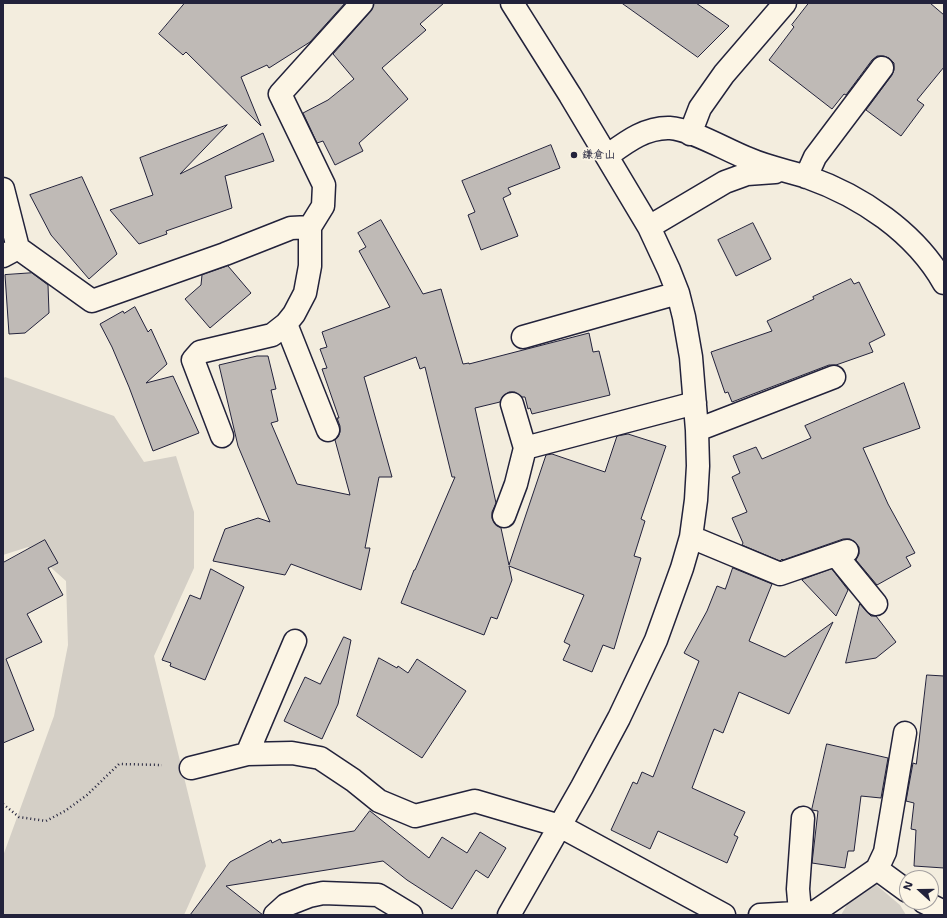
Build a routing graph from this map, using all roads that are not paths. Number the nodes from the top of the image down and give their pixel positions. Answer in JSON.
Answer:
{"nodes":[{"id":1,"x":362,"y":3,"type":"edge"},
{"id":2,"x":512,"y":3,"type":"edge"},
{"id":3,"x":785,"y":3,"type":"edge"},
{"id":4,"x":882,"y":68,"type":"dead end"},
{"id":5,"x":690,"y":134,"type":"junction"},
{"id":6,"x":607,"y":156,"type":"junction"},
{"id":7,"x":784,"y":171,"type":"junction"},
{"id":8,"x":806,"y":177,"type":"junction"},
{"id":9,"x":3,"y":189,"type":"edge"},
{"id":10,"x":310,"y":227,"type":"junction"},
{"id":11,"x":650,"y":227,"type":"junction"},
{"id":12,"x":10,"y":252,"type":"edge"},
{"id":13,"x":943,"y":278,"type":"edge"},
{"id":14,"x":678,"y":293,"type":"junction"},
{"id":15,"x":286,"y":324,"type":"junction"},
{"id":16,"x":523,"y":337,"type":"dead end"},
{"id":17,"x":834,"y":377,"type":"dead end"},
{"id":18,"x":695,"y":403,"type":"junction"},
{"id":19,"x":512,"y":404,"type":"dead end"},
{"id":20,"x":328,"y":430,"type":"dead end"},
{"id":21,"x":697,"y":430,"type":"junction"},
{"id":22,"x":222,"y":436,"type":"dead end"},
{"id":23,"x":525,"y":448,"type":"junction"},
{"id":24,"x":504,"y":516,"type":"dead end"},
{"id":25,"x":691,"y":537,"type":"junction"},
{"id":26,"x":876,"y":604,"type":"dead end"},
{"id":27,"x":295,"y":642,"type":"dead end"},
{"id":28,"x":905,"y":734,"type":"dead end"},
{"id":29,"x":247,"y":754,"type":"junction"},
{"id":30,"x":191,"y":768,"type":"road end"},
{"id":31,"x":803,"y":818,"type":"dead end"},
{"id":32,"x":560,"y":826,"type":"junction"},
{"id":33,"x":877,"y":869,"type":"junction"},
{"id":34,"x":899,"y":885,"type":"edge"},
{"id":35,"x":800,"y":912,"type":"junction"},
{"id":36,"x":275,"y":915,"type":"edge"},
{"id":37,"x":411,"y":915,"type":"edge"},
{"id":38,"x":509,"y":915,"type":"edge"},
{"id":39,"x":724,"y":915,"type":"edge"},
{"id":40,"x":760,"y":915,"type":"edge"}],
"edges":[{"from":1,"to":10,"type":"street"},
{"from":2,"to":6,"type":"street"},
{"from":3,"to":5,"type":"street"},
{"from":4,"to":8,"type":"street"},
{"from":5,"to":6,"type":"street"},
{"from":5,"to":7,"type":"street"},
{"from":6,"to":11,"type":"street"},
{"from":7,"to":8,"type":"street"},
{"from":7,"to":11,"type":"street"},
{"from":8,"to":13,"type":"street"},
{"from":9,"to":12,"type":"street"},
{"from":10,"to":12,"type":"street"},
{"from":10,"to":15,"type":"street"},
{"from":11,"to":14,"type":"street"},
{"from":14,"to":16,"type":"street"},
{"from":14,"to":18,"type":"street"},
{"from":15,"to":20,"type":"street"},
{"from":15,"to":22,"type":"street"},
{"from":17,"to":21,"type":"street"},
{"from":18,"to":21,"type":"street"},
{"from":18,"to":23,"type":"street"},
{"from":19,"to":23,"type":"street"},
{"from":21,"to":25,"type":"street"},
{"from":23,"to":24,"type":"street"},
{"from":25,"to":26,"type":"street"},
{"from":25,"to":32,"type":"street"},
{"from":27,"to":29,"type":"street"},
{"from":28,"to":33,"type":"street"},
{"from":29,"to":30,"type":"street"},
{"from":29,"to":32,"type":"street"},
{"from":31,"to":35,"type":"street"},
{"from":32,"to":38,"type":"street"},
{"from":32,"to":39,"type":"street"},
{"from":33,"to":34,"type":"street"},
{"from":33,"to":35,"type":"street"},
{"from":35,"to":40,"type":"street"},
{"from":36,"to":37,"type":"street"}]}
